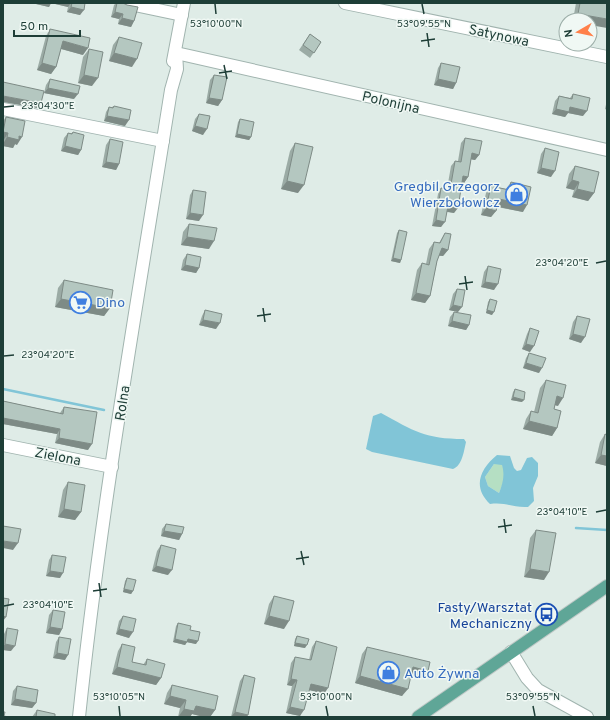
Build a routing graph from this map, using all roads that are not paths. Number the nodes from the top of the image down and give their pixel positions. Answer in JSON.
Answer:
{"nodes":[{"id":1,"x":125,"y":3,"type":"edge"},
{"id":2,"x":345,"y":3,"type":"edge"},
{"id":3,"x":183,"y":9,"type":"edge"},
{"id":4,"x":176,"y":53,"type":"junction"},
{"id":5,"x":607,"y":57,"type":"edge"},
{"id":6,"x":3,"y":109,"type":"edge"},
{"id":7,"x":163,"y":141,"type":"junction"},
{"id":8,"x":607,"y":150,"type":"edge"},
{"id":9,"x":3,"y":445,"type":"edge"},
{"id":10,"x":112,"y":467,"type":"junction"},
{"id":11,"x":607,"y":586,"type":"edge"},
{"id":12,"x":511,"y":652,"type":"junction"},
{"id":13,"x":79,"y":717,"type":"edge"},
{"id":14,"x":418,"y":717,"type":"edge"},
{"id":15,"x":587,"y":717,"type":"edge"}],
"edges":[{"from":1,"to":3,"type":"street"},
{"from":2,"to":5,"type":"street","name":"Satynowa"},
{"from":3,"to":4,"type":"street","name":"Rolna"},
{"from":4,"to":7,"type":"street","name":"Rolna"},
{"from":4,"to":8,"type":"street","name":"Polonijna"},
{"from":6,"to":7,"type":"street"},
{"from":7,"to":10,"type":"street","name":"Rolna"},
{"from":9,"to":10,"type":"street","name":"Zielona"},
{"from":10,"to":13,"type":"street","name":"Rolna"},
{"from":11,"to":12,"type":"main road"},
{"from":12,"to":14,"type":"main road"},
{"from":12,"to":15,"type":"street"}]}
